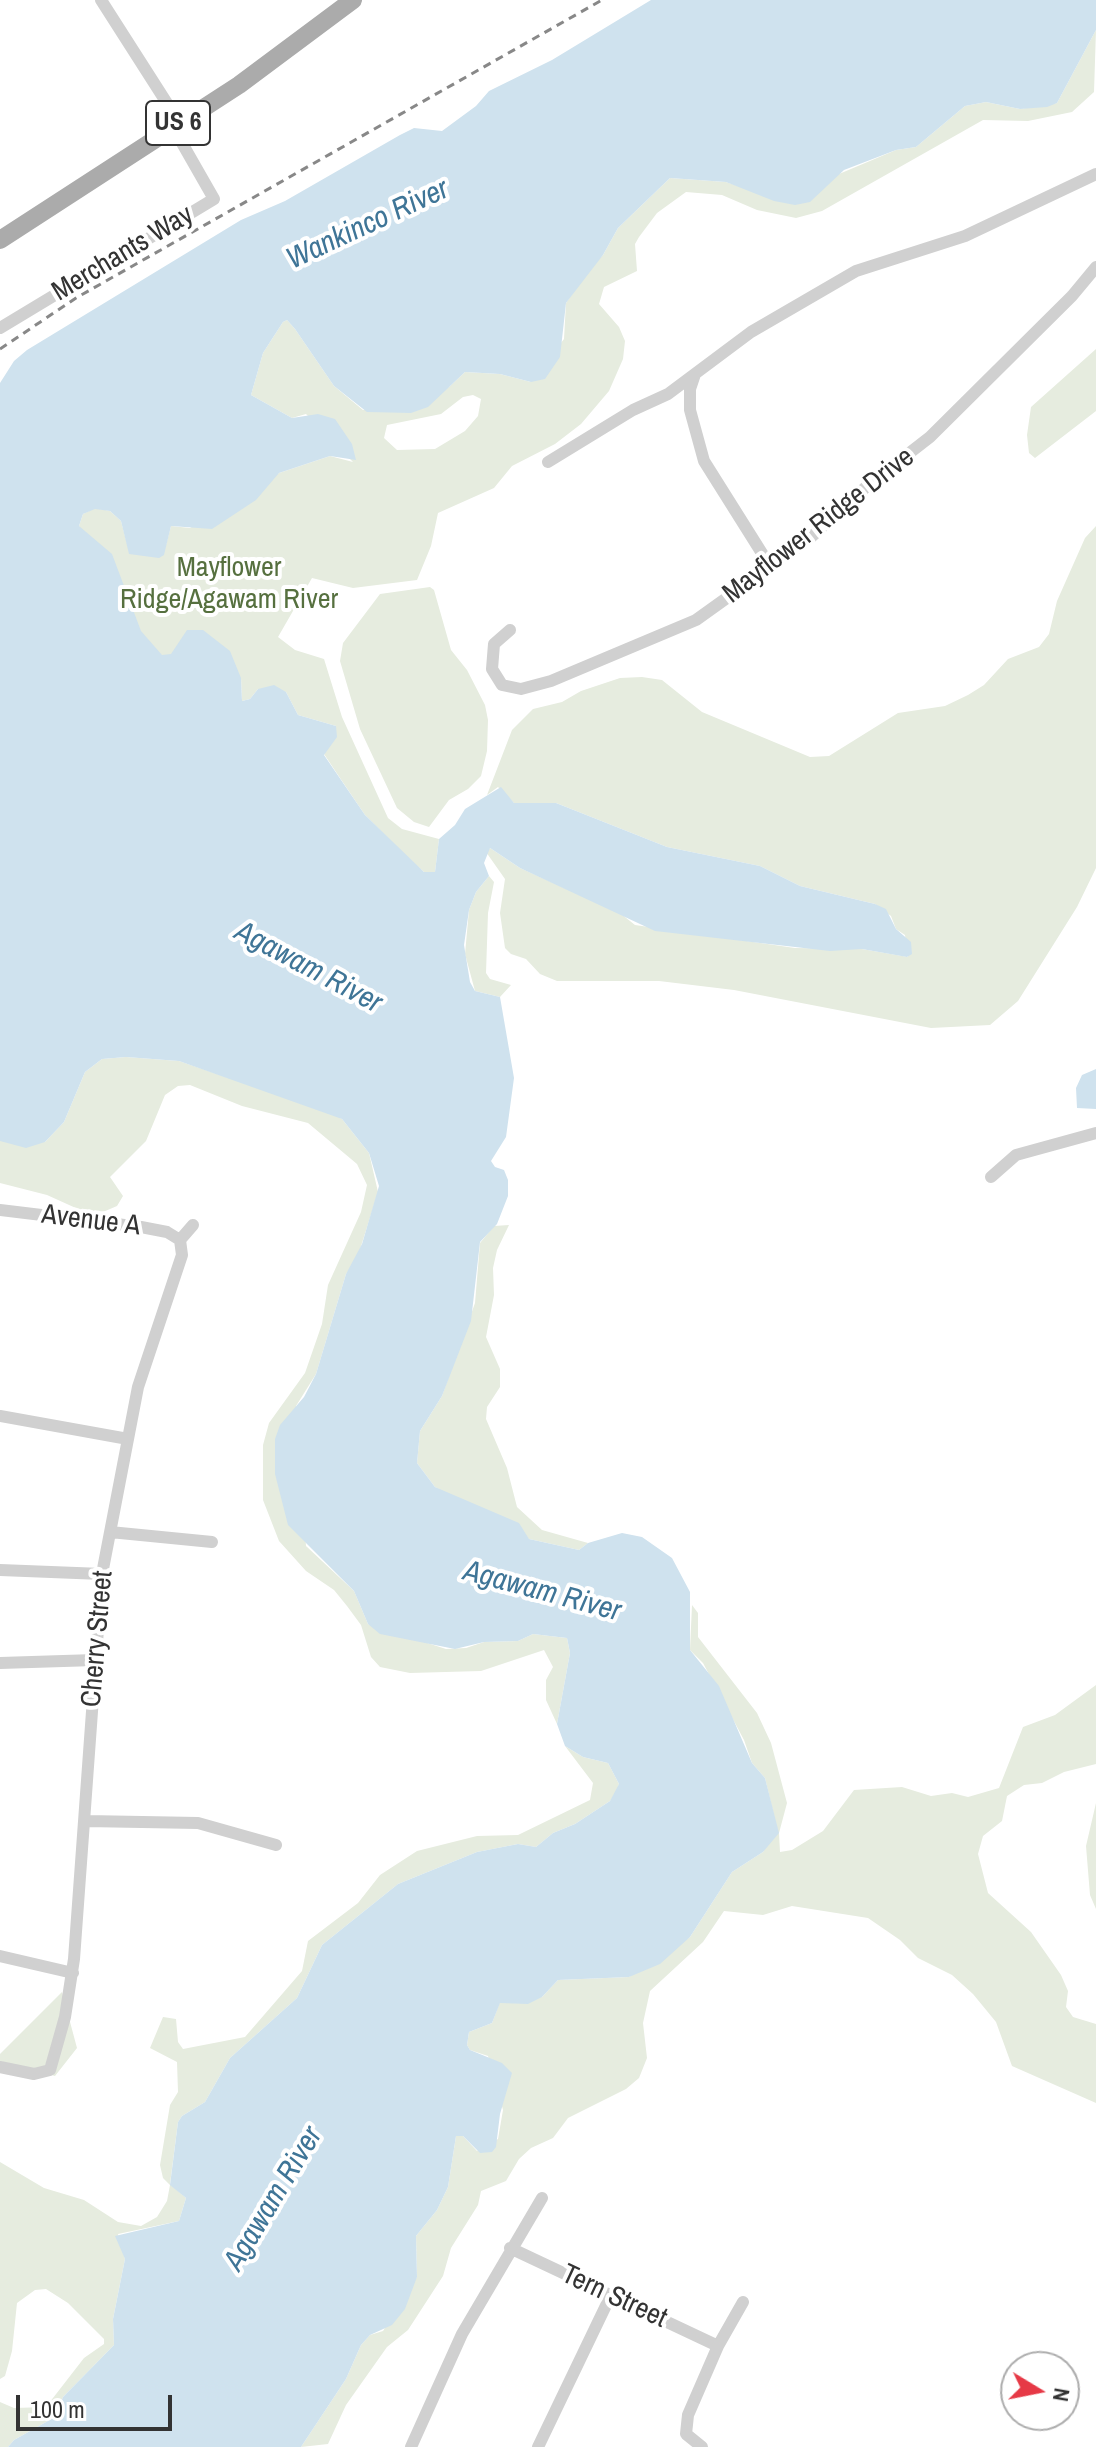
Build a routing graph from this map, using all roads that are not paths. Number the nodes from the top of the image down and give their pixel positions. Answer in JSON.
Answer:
{"nodes":[{"id":1,"x":101,"y":0,"type":"edge"},
{"id":2,"x":353,"y":0,"type":"edge"},
{"id":3,"x":179,"y":122,"type":"junction"},
{"id":4,"x":1096,"y":174,"type":"edge"},
{"id":5,"x":0,"y":240,"type":"edge"},
{"id":6,"x":1096,"y":267,"type":"edge"},
{"id":7,"x":0,"y":328,"type":"edge"},
{"id":8,"x":695,"y":374,"type":"junction"},
{"id":9,"x":548,"y":462,"type":"dead end"},
{"id":10,"x":770,"y":566,"type":"junction"},
{"id":11,"x":510,"y":630,"type":"dead end"},
{"id":12,"x":1095,"y":1133,"type":"edge"},
{"id":13,"x":991,"y":1177,"type":"dead end"},
{"id":14,"x":0,"y":1210,"type":"edge"},
{"id":15,"x":193,"y":1225,"type":"dead end"},
{"id":16,"x":180,"y":1240,"type":"junction"},
{"id":17,"x":0,"y":1416,"type":"edge"},
{"id":18,"x":128,"y":1439,"type":"junction"},
{"id":19,"x":110,"y":1532,"type":"junction"},
{"id":20,"x":212,"y":1542,"type":"dead end"},
{"id":21,"x":0,"y":1570,"type":"edge"},
{"id":22,"x":102,"y":1574,"type":"junction"},
{"id":23,"x":95,"y":1660,"type":"junction"},
{"id":24,"x":0,"y":1663,"type":"edge"},
{"id":25,"x":86,"y":1821,"type":"junction"},
{"id":26,"x":276,"y":1845,"type":"dead end"},
{"id":27,"x":0,"y":1956,"type":"edge"},
{"id":28,"x":73,"y":1973,"type":"junction"},
{"id":29,"x":0,"y":2067,"type":"edge"},
{"id":30,"x":542,"y":2198,"type":"dead end"},
{"id":31,"x":510,"y":2248,"type":"junction"},
{"id":32,"x":611,"y":2295,"type":"junction"},
{"id":33,"x":743,"y":2302,"type":"dead end"},
{"id":34,"x":718,"y":2346,"type":"junction"},
{"id":35,"x":411,"y":2447,"type":"edge"},
{"id":36,"x":538,"y":2447,"type":"edge"},
{"id":37,"x":702,"y":2447,"type":"edge"}],
"edges":[{"from":1,"to":3,"type":"street"},
{"from":2,"to":3,"type":"main road","number":"US 6"},
{"from":3,"to":5,"type":"main road","number":"US 6"},
{"from":3,"to":7,"type":"street","name":"Merchants Way"},
{"from":4,"to":8,"type":"street"},
{"from":6,"to":10,"type":"street","name":"Mayflower Ridge Drive"},
{"from":8,"to":9,"type":"street"},
{"from":8,"to":10,"type":"street"},
{"from":10,"to":11,"type":"street","name":"Mayflower Ridge Drive"},
{"from":12,"to":13,"type":"street"},
{"from":14,"to":16,"type":"street","name":"Avenue A"},
{"from":15,"to":16,"type":"street"},
{"from":16,"to":18,"type":"street","name":"Cherry Street"},
{"from":17,"to":18,"type":"street"},
{"from":18,"to":19,"type":"street","name":"Cherry Street"},
{"from":19,"to":20,"type":"street"},
{"from":19,"to":22,"type":"street","name":"Cherry Street"},
{"from":21,"to":22,"type":"street"},
{"from":22,"to":23,"type":"street","name":"Cherry Street"},
{"from":23,"to":24,"type":"street"},
{"from":23,"to":25,"type":"street","name":"Cherry Street"},
{"from":25,"to":26,"type":"street"},
{"from":25,"to":28,"type":"street","name":"Cherry Street"},
{"from":27,"to":28,"type":"street"},
{"from":28,"to":29,"type":"street","name":"Cherry Street"},
{"from":30,"to":31,"type":"street"},
{"from":31,"to":32,"type":"street","name":"Tern Street"},
{"from":31,"to":35,"type":"street"},
{"from":32,"to":34,"type":"street","name":"Tern Street"},
{"from":32,"to":36,"type":"street"},
{"from":33,"to":34,"type":"street"},
{"from":34,"to":37,"type":"street"}]}
